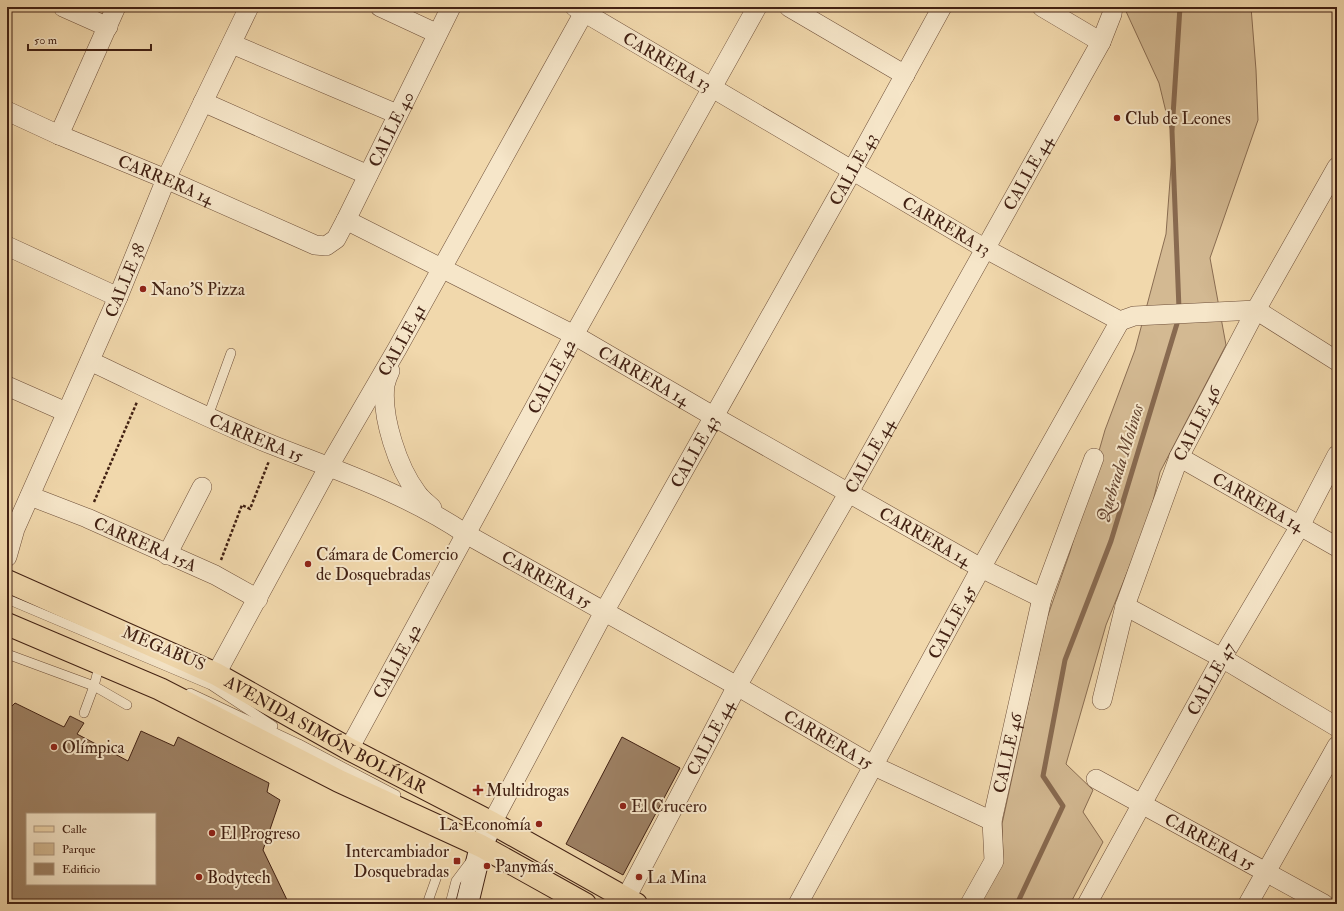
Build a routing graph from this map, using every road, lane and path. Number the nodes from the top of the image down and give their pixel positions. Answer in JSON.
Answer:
{"nodes":[{"id":1,"x":62,"y":7,"type":"edge"},
{"id":2,"x":116,"y":7,"type":"edge"},
{"id":3,"x":250,"y":7,"type":"edge"},
{"id":4,"x":380,"y":7,"type":"edge"},
{"id":5,"x":451,"y":7,"type":"edge"},
{"id":6,"x":757,"y":7,"type":"edge"},
{"id":7,"x":789,"y":7,"type":"edge"},
{"id":8,"x":942,"y":7,"type":"edge"},
{"id":9,"x":1042,"y":7,"type":"edge"},
{"id":10,"x":582,"y":9,"type":"edge"},
{"id":11,"x":1112,"y":10,"type":"edge"},
{"id":12,"x":108,"y":27,"type":"junction"},
{"id":13,"x":436,"y":33,"type":"junction"},
{"id":14,"x":1101,"y":42,"type":"junction"},
{"id":15,"x":232,"y":44,"type":"junction"},
{"id":16,"x":905,"y":75,"type":"junction"},
{"id":17,"x":712,"y":88,"type":"junction"},
{"id":18,"x":204,"y":102,"type":"junction"},
{"id":19,"x":7,"y":111,"type":"edge"},
{"id":20,"x":397,"y":114,"type":"junction"},
{"id":21,"x":60,"y":135,"type":"junction"},
{"id":22,"x":852,"y":171,"type":"junction"},
{"id":23,"x":1336,"y":171,"type":"edge"},
{"id":24,"x":368,"y":175,"type":"junction"},
{"id":25,"x":166,"y":179,"type":"junction"},
{"id":26,"x":346,"y":220,"type":"junction"},
{"id":27,"x":7,"y":246,"type":"edge"},
{"id":28,"x":326,"y":246,"type":"joint"},
{"id":29,"x":984,"y":248,"type":"junction"},
{"id":30,"x":442,"y":268,"type":"junction"},
{"id":31,"x":118,"y":297,"type":"junction"},
{"id":32,"x":1256,"y":310,"type":"junction"},
{"id":33,"x":1120,"y":321,"type":"junction"},
{"id":34,"x":574,"y":335,"type":"junction"},
{"id":35,"x":397,"y":349,"type":"junction"},
{"id":36,"x":231,"y":353,"type":"dead end"},
{"id":37,"x":90,"y":361,"type":"junction"},
{"id":38,"x":1337,"y":361,"type":"edge"},
{"id":39,"x":7,"y":386,"type":"edge"},
{"id":40,"x":144,"y":387,"type":"junction"},
{"id":41,"x":66,"y":412,"type":"junction"},
{"id":42,"x":208,"y":416,"type":"junction"},
{"id":43,"x":713,"y":416,"type":"junction"},
{"id":44,"x":275,"y":446,"type":"junction"},
{"id":45,"x":1337,"y":455,"type":"edge"},
{"id":46,"x":1179,"y":457,"type":"junction"},
{"id":47,"x":1094,"y":458,"type":"dead end"},
{"id":48,"x":329,"y":466,"type":"junction"},
{"id":49,"x":202,"y":487,"type":"dead end"},
{"id":50,"x":849,"y":492,"type":"junction"},
{"id":51,"x":30,"y":496,"type":"junction"},
{"id":52,"x":440,"y":516,"type":"junction"},
{"id":53,"x":88,"y":518,"type":"junction"},
{"id":54,"x":1300,"y":526,"type":"junction"},
{"id":55,"x":11,"y":527,"type":"edge"},
{"id":56,"x":466,"y":534,"type":"junction"},
{"id":57,"x":1337,"y":547,"type":"edge"},
{"id":58,"x":167,"y":555,"type":"junction"},
{"id":59,"x":7,"y":557,"type":"edge"},
{"id":60,"x":981,"y":568,"type":"junction"},
{"id":61,"x":215,"y":575,"type":"junction"},
{"id":62,"x":7,"y":581,"type":"edge"},
{"id":63,"x":1042,"y":598,"type":"junction"},
{"id":64,"x":7,"y":599,"type":"edge"},
{"id":65,"x":258,"y":599,"type":"junction"},
{"id":66,"x":1125,"y":606,"type":"junction"},
{"id":67,"x":604,"y":612,"type":"junction"},
{"id":68,"x":7,"y":615,"type":"edge"},
{"id":69,"x":7,"y":624,"type":"edge"},
{"id":70,"x":7,"y":654,"type":"edge"},
{"id":71,"x":1222,"y":658,"type":"junction"},
{"id":72,"x":100,"y":663,"type":"junction"},
{"id":73,"x":216,"y":674,"type":"junction"},
{"id":74,"x":94,"y":686,"type":"junction"},
{"id":75,"x":737,"y":686,"type":"junction"},
{"id":76,"x":1102,"y":700,"type":"dead end"},
{"id":77,"x":127,"y":705,"type":"dead end"},
{"id":78,"x":84,"y":713,"type":"dead end"},
{"id":79,"x":1337,"y":727,"type":"edge"},
{"id":80,"x":299,"y":744,"type":"junction"},
{"id":81,"x":1337,"y":746,"type":"edge"},
{"id":82,"x":349,"y":748,"type":"junction"},
{"id":83,"x":874,"y":766,"type":"junction"},
{"id":84,"x":1096,"y":779,"type":"dead end"},
{"id":85,"x":396,"y":795,"type":"dead end"},
{"id":86,"x":1142,"y":804,"type":"junction"},
{"id":87,"x":992,"y":821,"type":"junction"},
{"id":88,"x":492,"y":823,"type":"junction"},
{"id":89,"x":481,"y":846,"type":"junction"},
{"id":90,"x":1266,"y":872,"type":"junction"},
{"id":91,"x":437,"y":876,"type":"dead end"},
{"id":92,"x":631,"y":901,"type":"edge"},
{"id":93,"x":427,"y":904,"type":"edge"},
{"id":94,"x":450,"y":904,"type":"edge"},
{"id":95,"x":467,"y":904,"type":"edge"},
{"id":96,"x":585,"y":904,"type":"edge"},
{"id":97,"x":798,"y":904,"type":"edge"},
{"id":98,"x":970,"y":904,"type":"edge"},
{"id":99,"x":1087,"y":904,"type":"edge"},
{"id":100,"x":1248,"y":904,"type":"edge"},
{"id":101,"x":1324,"y":904,"type":"edge"}],
"edges":[{"from":1,"to":12,"type":"street"},
{"from":2,"to":12,"type":"street"},
{"from":3,"to":15,"type":"street","name":"CALLE 38"},
{"from":4,"to":13,"type":"street"},
{"from":5,"to":13,"type":"street","name":"CALLE 40"},
{"from":6,"to":17,"type":"street","name":"CALLE 42"},
{"from":7,"to":16,"type":"street"},
{"from":8,"to":16,"type":"street","name":"CALLE 43"},
{"from":9,"to":14,"type":"street"},
{"from":10,"to":17,"type":"street","name":"CARRERA 13"},
{"from":10,"to":30,"type":"street","name":"CALLE 41"},
{"from":11,"to":14,"type":"street","name":"CALLE 44"},
{"from":12,"to":21,"type":"street"},
{"from":13,"to":20,"type":"street","name":"CALLE 40"},
{"from":14,"to":29,"type":"street","name":"CALLE 44"},
{"from":15,"to":18,"type":"street","name":"CALLE 38"},
{"from":15,"to":20,"type":"street"},
{"from":16,"to":22,"type":"street","name":"CALLE 43"},
{"from":17,"to":22,"type":"street","name":"CARRERA 13"},
{"from":17,"to":34,"type":"street","name":"CALLE 42"},
{"from":18,"to":24,"type":"street"},
{"from":18,"to":25,"type":"street","name":"CALLE 38"},
{"from":19,"to":21,"type":"street","name":"CARRERA 14"},
{"from":20,"to":24,"type":"street","name":"CALLE 40"},
{"from":21,"to":25,"type":"street","name":"CARRERA 14"},
{"from":22,"to":29,"type":"street","name":"CARRERA 13"},
{"from":22,"to":43,"type":"street","name":"CALLE 43"},
{"from":23,"to":32,"type":"street","name":"CALLE 46"},
{"from":24,"to":26,"type":"street","name":"CALLE 40"},
{"from":25,"to":28,"type":"street","name":"CARRERA 14"},
{"from":25,"to":31,"type":"street","name":"CALLE 38"},
{"from":26,"to":28,"type":"street","name":"CALLE 40"},
{"from":26,"to":30,"type":"street","name":"CARRERA 14"},
{"from":27,"to":31,"type":"street"},
{"from":29,"to":33,"type":"street","name":"CARRERA 13"},
{"from":29,"to":50,"type":"street","name":"CALLE 44"},
{"from":30,"to":34,"type":"street","name":"CARRERA 14"},
{"from":30,"to":35,"type":"street","name":"CALLE 41"},
{"from":31,"to":37,"type":"street","name":"CALLE 38"},
{"from":32,"to":33,"type":"street"},
{"from":32,"to":38,"type":"street"},
{"from":32,"to":46,"type":"street","name":"CALLE 46"},
{"from":33,"to":60,"type":"street","name":"CALLE 45"},
{"from":34,"to":43,"type":"street","name":"CARRERA 14"},
{"from":34,"to":56,"type":"street","name":"CALLE 42"},
{"from":35,"to":48,"type":"street","name":"CALLE 41"},
{"from":35,"to":52,"type":"street"},
{"from":36,"to":42,"type":"lane"},
{"from":37,"to":40,"type":"street","name":"CARRERA 15"},
{"from":37,"to":41,"type":"street","name":"CALLE 38"},
{"from":39,"to":41,"type":"street"},
{"from":40,"to":42,"type":"street","name":"CARRERA 15"},
{"from":40,"to":53,"type":"path"},
{"from":41,"to":51,"type":"street","name":"CALLE 38"},
{"from":42,"to":44,"type":"street","name":"CARRERA 15"},
{"from":43,"to":50,"type":"street","name":"CARRERA 14"},
{"from":43,"to":67,"type":"street","name":"CALLE 43"},
{"from":44,"to":48,"type":"street","name":"CARRERA 15"},
{"from":44,"to":61,"type":"path"},
{"from":45,"to":54,"type":"street","name":"CALLE 47"},
{"from":46,"to":54,"type":"street","name":"CARRERA 14"},
{"from":46,"to":66,"type":"street","name":"CALLE 46"},
{"from":47,"to":63,"type":"street","name":"CALLE 46"},
{"from":48,"to":52,"type":"street","name":"CARRERA 15"},
{"from":48,"to":65,"type":"street","name":"CALLE 41"},
{"from":49,"to":58,"type":"street"},
{"from":50,"to":60,"type":"street","name":"CARRERA 14"},
{"from":50,"to":75,"type":"street","name":"CALLE 44"},
{"from":51,"to":53,"type":"street","name":"CARRERA 15A"},
{"from":51,"to":55,"type":"street","name":"CALLE 38"},
{"from":52,"to":56,"type":"street","name":"CARRERA 15"},
{"from":53,"to":58,"type":"street","name":"CARRERA 15A"},
{"from":54,"to":57,"type":"street","name":"CARRERA 14"},
{"from":54,"to":71,"type":"street","name":"CALLE 47"},
{"from":55,"to":59,"type":"street","name":"CALLE 38"},
{"from":56,"to":67,"type":"street","name":"CARRERA 15"},
{"from":56,"to":82,"type":"street","name":"CALLE 42"},
{"from":58,"to":61,"type":"street","name":"CARRERA 15A"},
{"from":60,"to":63,"type":"street","name":"CARRERA 14"},
{"from":60,"to":83,"type":"street","name":"CALLE 45"},
{"from":61,"to":65,"type":"street","name":"CARRERA 15A"},
{"from":62,"to":73,"type":"main road","name":"AVENIDA SIMÓN BOLÍVAR"},
{"from":63,"to":87,"type":"street","name":"CALLE 46"},
{"from":64,"to":80,"type":"lane","name":"MEGABUS"},
{"from":65,"to":73,"type":"street","name":"CALLE 41"},
{"from":66,"to":71,"type":"street"},
{"from":66,"to":76,"type":"street","name":"CALLE 46"},
{"from":67,"to":75,"type":"street","name":"CARRERA 15"},
{"from":67,"to":88,"type":"street","name":"CALLE 43"},
{"from":68,"to":80,"type":"lane","name":"MEGABUS"},
{"from":69,"to":72,"type":"main road","name":"AVENIDA SIMÓN BOLÍVAR"},
{"from":70,"to":74,"type":"lane"},
{"from":71,"to":79,"type":"street"},
{"from":71,"to":86,"type":"street","name":"CALLE 47"},
{"from":72,"to":74,"type":"lane"},
{"from":72,"to":89,"type":"main road","name":"AVENIDA SIMÓN BOLÍVAR"},
{"from":73,"to":82,"type":"main road","name":"AVENIDA SIMÓN BOLÍVAR"},
{"from":74,"to":77,"type":"lane"},
{"from":74,"to":78,"type":"lane"},
{"from":75,"to":83,"type":"street","name":"CARRERA 15"},
{"from":75,"to":92,"type":"street","name":"CALLE 44"},
{"from":80,"to":85,"type":"lane","name":"MEGABUS"},
{"from":81,"to":90,"type":"street"},
{"from":82,"to":88,"type":"main road","name":"AVENIDA SIMÓN BOLÍVAR"},
{"from":83,"to":87,"type":"street","name":"CARRERA 15"},
{"from":83,"to":97,"type":"street","name":"CALLE 45"},
{"from":84,"to":86,"type":"street","name":"CARRERA 15"},
{"from":86,"to":90,"type":"street","name":"CARRERA 15"},
{"from":86,"to":99,"type":"street","name":"CALLE 47"},
{"from":87,"to":98,"type":"street","name":"CALLE 46"},
{"from":88,"to":89,"type":"street","name":"CALLE 43"},
{"from":88,"to":92,"type":"main road","name":"AVENIDA SIMÓN BOLÍVAR"},
{"from":89,"to":92,"type":"main road"},
{"from":89,"to":94,"type":"lane"},
{"from":89,"to":95,"type":"street","name":"CALLE 43"},
{"from":89,"to":96,"type":"main road","name":"AVENIDA SIMÓN BOLÍVAR"},
{"from":90,"to":100,"type":"street"},
{"from":90,"to":101,"type":"street","name":"CARRERA 15"},
{"from":91,"to":93,"type":"lane"}]}
